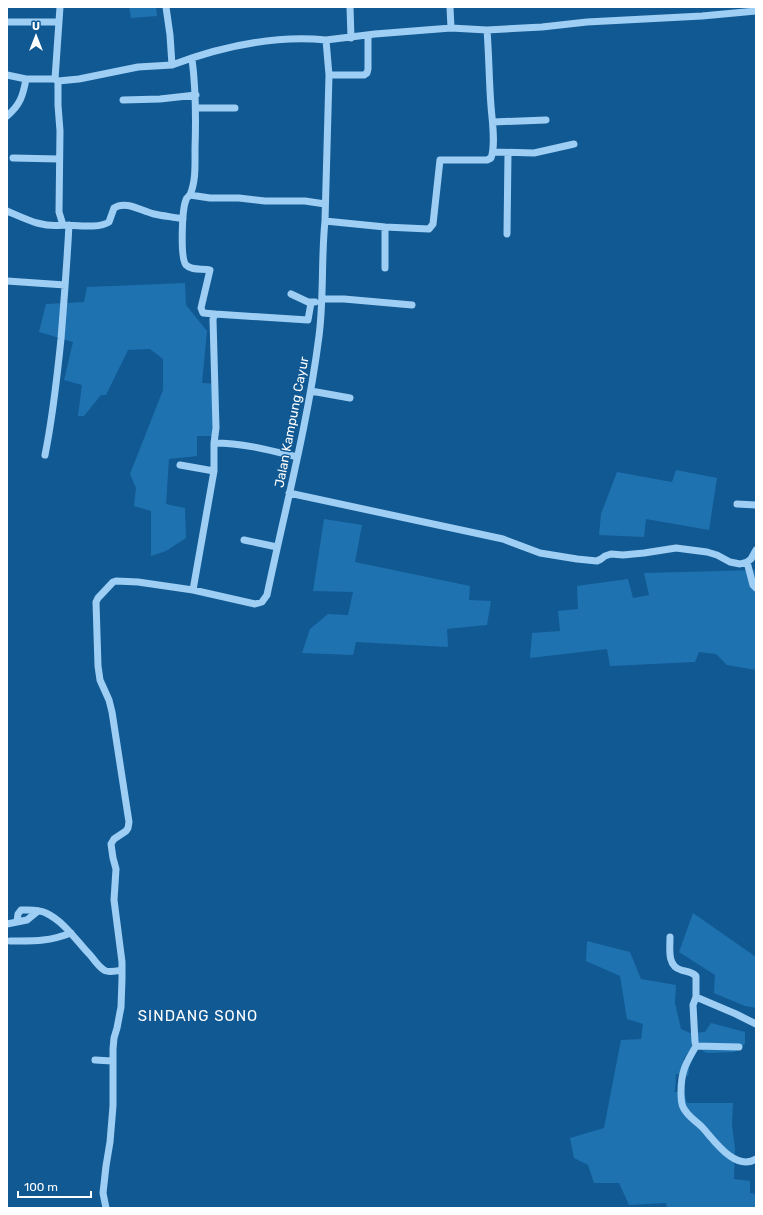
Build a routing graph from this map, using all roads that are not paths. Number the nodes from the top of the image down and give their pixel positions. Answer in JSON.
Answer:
{"nodes":[{"id":1,"x":60,"y":7,"type":"edge"},
{"id":2,"x":166,"y":7,"type":"edge"},
{"id":3,"x":350,"y":7,"type":"edge"},
{"id":4,"x":450,"y":7,"type":"edge"},
{"id":5,"x":756,"y":11,"type":"edge"},
{"id":6,"x":7,"y":22,"type":"edge"},
{"id":7,"x":58,"y":22,"type":"junction"},
{"id":8,"x":451,"y":28,"type":"junction"},
{"id":9,"x":487,"y":30,"type":"junction"},
{"id":10,"x":368,"y":35,"type":"junction"},
{"id":11,"x":351,"y":38,"type":"junction"},
{"id":12,"x":326,"y":40,"type":"junction"},
{"id":13,"x":192,"y":58,"type":"junction"},
{"id":14,"x":172,"y":65,"type":"junction"},
{"id":15,"x":7,"y":75,"type":"edge"},
{"id":16,"x":329,"y":75,"type":"junction"},
{"id":17,"x":26,"y":79,"type":"junction"},
{"id":18,"x":57,"y":80,"type":"junction"},
{"id":19,"x":196,"y":95,"type":"junction"},
{"id":20,"x":123,"y":100,"type":"dead end"},
{"id":21,"x":196,"y":108,"type":"junction"},
{"id":22,"x":235,"y":108,"type":"dead end"},
{"id":23,"x":7,"y":116,"type":"edge"},
{"id":24,"x":546,"y":120,"type":"dead end"},
{"id":25,"x":493,"y":122,"type":"junction"},
{"id":26,"x":574,"y":144,"type":"dead end"},
{"id":27,"x":493,"y":152,"type":"junction"},
{"id":28,"x":508,"y":153,"type":"junction"},
{"id":29,"x":13,"y":158,"type":"dead end"},
{"id":30,"x":60,"y":159,"type":"junction"},
{"id":31,"x":190,"y":195,"type":"junction"},
{"id":32,"x":325,"y":204,"type":"junction"},
{"id":33,"x":7,"y":211,"type":"edge"},
{"id":34,"x":183,"y":219,"type":"junction"},
{"id":35,"x":325,"y":221,"type":"junction"},
{"id":36,"x":66,"y":225,"type":"junction"},
{"id":37,"x":386,"y":227,"type":"junction"},
{"id":38,"x":507,"y":234,"type":"dead end"},
{"id":39,"x":385,"y":268,"type":"dead end"},
{"id":40,"x":7,"y":281,"type":"edge"},
{"id":41,"x":66,"y":285,"type":"junction"},
{"id":42,"x":291,"y":294,"type":"dead end"},
{"id":43,"x":321,"y":301,"type":"junction"},
{"id":44,"x":311,"y":302,"type":"junction"},
{"id":45,"x":412,"y":305,"type":"dead end"},
{"id":46,"x":214,"y":314,"type":"junction"},
{"id":47,"x":310,"y":391,"type":"junction"},
{"id":48,"x":350,"y":398,"type":"dead end"},
{"id":49,"x":214,"y":443,"type":"junction"},
{"id":50,"x":45,"y":454,"type":"dead end"},
{"id":51,"x":297,"y":457,"type":"junction"},
{"id":52,"x":180,"y":465,"type":"dead end"},
{"id":53,"x":214,"y":471,"type":"junction"},
{"id":54,"x":289,"y":494,"type":"junction"},
{"id":55,"x":737,"y":504,"type":"dead end"},
{"id":56,"x":756,"y":505,"type":"edge"},
{"id":57,"x":244,"y":540,"type":"dead end"},
{"id":58,"x":277,"y":547,"type":"junction"},
{"id":59,"x":756,"y":550,"type":"edge"},
{"id":60,"x":748,"y":562,"type":"junction"},
{"id":61,"x":756,"y":588,"type":"edge"},
{"id":62,"x":193,"y":590,"type":"junction"},
{"id":63,"x":38,"y":910,"type":"junction"},
{"id":64,"x":17,"y":922,"type":"junction"},
{"id":65,"x":7,"y":924,"type":"edge"},
{"id":66,"x":71,"y":933,"type":"junction"},
{"id":67,"x":670,"y":937,"type":"dead end"},
{"id":68,"x":10,"y":941,"type":"dead end"},
{"id":69,"x":122,"y":970,"type":"junction"},
{"id":70,"x":696,"y":997,"type":"junction"},
{"id":71,"x":756,"y":1024,"type":"edge"},
{"id":72,"x":696,"y":1046,"type":"junction"},
{"id":73,"x":739,"y":1047,"type":"dead end"},
{"id":74,"x":94,"y":1060,"type":"dead end"},
{"id":75,"x":112,"y":1060,"type":"junction"},
{"id":76,"x":756,"y":1159,"type":"edge"},
{"id":77,"x":106,"y":1208,"type":"edge"}],
"edges":[{"from":1,"to":7,"type":"street"},
{"from":2,"to":14,"type":"street"},
{"from":3,"to":11,"type":"street"},
{"from":4,"to":8,"type":"street"},
{"from":5,"to":9,"type":"street"},
{"from":6,"to":7,"type":"street"},
{"from":7,"to":18,"type":"street"},
{"from":8,"to":9,"type":"street"},
{"from":8,"to":10,"type":"street"},
{"from":9,"to":25,"type":"street"},
{"from":10,"to":11,"type":"street"},
{"from":10,"to":16,"type":"street"},
{"from":11,"to":12,"type":"street"},
{"from":12,"to":13,"type":"street"},
{"from":12,"to":16,"type":"street","name":"Jalan Kampung Cayur"},
{"from":13,"to":14,"type":"street"},
{"from":13,"to":19,"type":"street"},
{"from":14,"to":18,"type":"street"},
{"from":15,"to":17,"type":"street"},
{"from":16,"to":32,"type":"street","name":"Jalan Kampung Cayur"},
{"from":17,"to":18,"type":"street"},
{"from":17,"to":23,"type":"street"},
{"from":18,"to":30,"type":"street"},
{"from":19,"to":20,"type":"street"},
{"from":19,"to":21,"type":"street"},
{"from":21,"to":22,"type":"street"},
{"from":21,"to":31,"type":"street"},
{"from":24,"to":25,"type":"street"},
{"from":25,"to":27,"type":"street"},
{"from":26,"to":28,"type":"street"},
{"from":27,"to":28,"type":"street"},
{"from":27,"to":37,"type":"street"},
{"from":28,"to":38,"type":"street"},
{"from":29,"to":30,"type":"street"},
{"from":30,"to":36,"type":"street"},
{"from":31,"to":32,"type":"street"},
{"from":31,"to":34,"type":"street"},
{"from":32,"to":35,"type":"street","name":"Jalan Kampung Cayur"},
{"from":33,"to":36,"type":"street"},
{"from":34,"to":36,"type":"street"},
{"from":34,"to":46,"type":"street"},
{"from":35,"to":37,"type":"street"},
{"from":35,"to":43,"type":"street","name":"Jalan Kampung Cayur"},
{"from":36,"to":41,"type":"street"},
{"from":37,"to":39,"type":"street"},
{"from":40,"to":41,"type":"street"},
{"from":41,"to":50,"type":"street"},
{"from":42,"to":44,"type":"street"},
{"from":43,"to":44,"type":"street"},
{"from":43,"to":45,"type":"street"},
{"from":43,"to":47,"type":"street","name":"Jalan Kampung Cayur"},
{"from":44,"to":46,"type":"street"},
{"from":46,"to":49,"type":"street"},
{"from":47,"to":48,"type":"street"},
{"from":47,"to":51,"type":"street","name":"Jalan Kampung Cayur"},
{"from":49,"to":51,"type":"street"},
{"from":49,"to":53,"type":"street"},
{"from":51,"to":54,"type":"street","name":"Jalan Kampung Cayur"},
{"from":52,"to":53,"type":"street"},
{"from":53,"to":62,"type":"street"},
{"from":54,"to":58,"type":"street","name":"Jalan Kampung Cayur"},
{"from":54,"to":60,"type":"street"},
{"from":55,"to":56,"type":"street"},
{"from":57,"to":58,"type":"street"},
{"from":58,"to":62,"type":"street","name":"Jalan Kampung Cayur"},
{"from":59,"to":60,"type":"street"},
{"from":60,"to":61,"type":"street"},
{"from":62,"to":69,"type":"street"},
{"from":63,"to":64,"type":"street"},
{"from":63,"to":64,"type":"street"},
{"from":63,"to":66,"type":"street"},
{"from":64,"to":65,"type":"street"},
{"from":66,"to":68,"type":"street"},
{"from":66,"to":69,"type":"street"},
{"from":67,"to":70,"type":"street"},
{"from":69,"to":75,"type":"street"},
{"from":70,"to":71,"type":"street"},
{"from":70,"to":72,"type":"street"},
{"from":72,"to":73,"type":"street"},
{"from":72,"to":76,"type":"street"},
{"from":74,"to":75,"type":"street"},
{"from":75,"to":77,"type":"street"}]}
